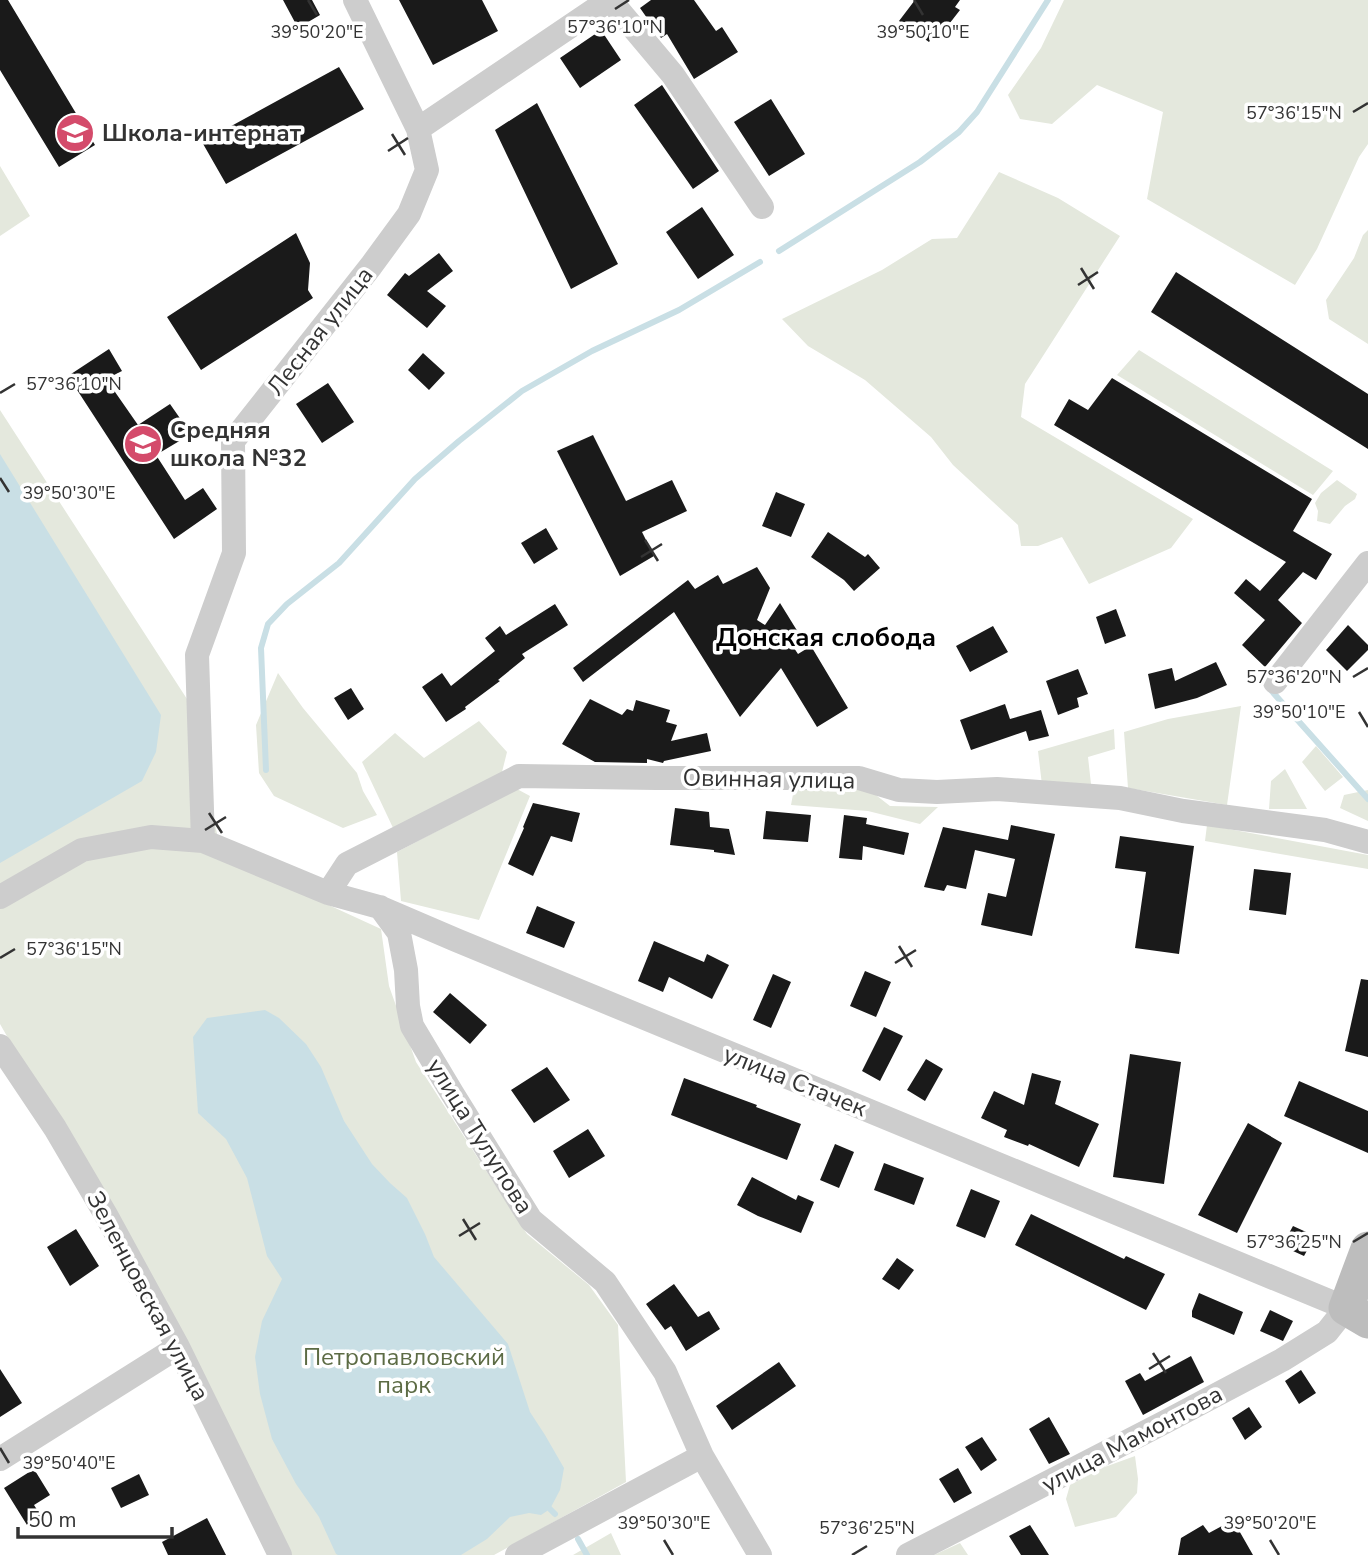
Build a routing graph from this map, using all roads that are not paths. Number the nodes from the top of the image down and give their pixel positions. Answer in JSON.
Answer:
{"nodes":[{"id":1,"x":355,"y":0,"type":"edge"},
{"id":2,"x":610,"y":0,"type":"edge"},
{"id":3,"x":418,"y":130,"type":"junction"},
{"id":4,"x":762,"y":207,"type":"dead end"},
{"id":5,"x":1368,"y":563,"type":"edge"},
{"id":6,"x":1275,"y":682,"type":"dead end"},
{"id":7,"x":1368,"y":842,"type":"edge"},
{"id":8,"x":212,"y":845,"type":"junction"},
{"id":9,"x":328,"y":893,"type":"junction"},
{"id":10,"x":0,"y":897,"type":"edge"},
{"id":11,"x":379,"y":906,"type":"junction"},
{"id":12,"x":0,"y":1046,"type":"edge"},
{"id":13,"x":1368,"y":1249,"type":"edge"},
{"id":14,"x":1357,"y":1314,"type":"edge"},
{"id":15,"x":178,"y":1347,"type":"junction"},
{"id":16,"x":702,"y":1456,"type":"junction"},
{"id":17,"x":0,"y":1460,"type":"edge"},
{"id":18,"x":280,"y":1555,"type":"edge"},
{"id":19,"x":517,"y":1555,"type":"edge"},
{"id":20,"x":760,"y":1555,"type":"edge"},
{"id":21,"x":908,"y":1555,"type":"edge"}],
"edges":[{"from":1,"to":3,"type":"street","name":"Лесная улица"},
{"from":2,"to":3,"type":"street"},
{"from":2,"to":4,"type":"street"},
{"from":3,"to":8,"type":"street","name":"Лесная улица"},
{"from":5,"to":6,"type":"street"},
{"from":7,"to":9,"type":"street","name":"Овинная улица"},
{"from":8,"to":9,"type":"street","name":"улица Стачек"},
{"from":8,"to":10,"type":"street","name":"улица Стачек"},
{"from":9,"to":11,"type":"street","name":"улица Стачек"},
{"from":11,"to":14,"type":"street","name":"улица Стачек"},
{"from":11,"to":16,"type":"street","name":"улица Тулупова"},
{"from":12,"to":15,"type":"street","name":"Зеленцовская улица"},
{"from":13,"to":14,"type":"street"},
{"from":14,"to":21,"type":"street","name":"улица Мамонтова"},
{"from":15,"to":17,"type":"street"},
{"from":15,"to":18,"type":"street","name":"Зеленцовская улица"},
{"from":16,"to":19,"type":"street"},
{"from":16,"to":20,"type":"street","name":"улица Тулупова"}]}
